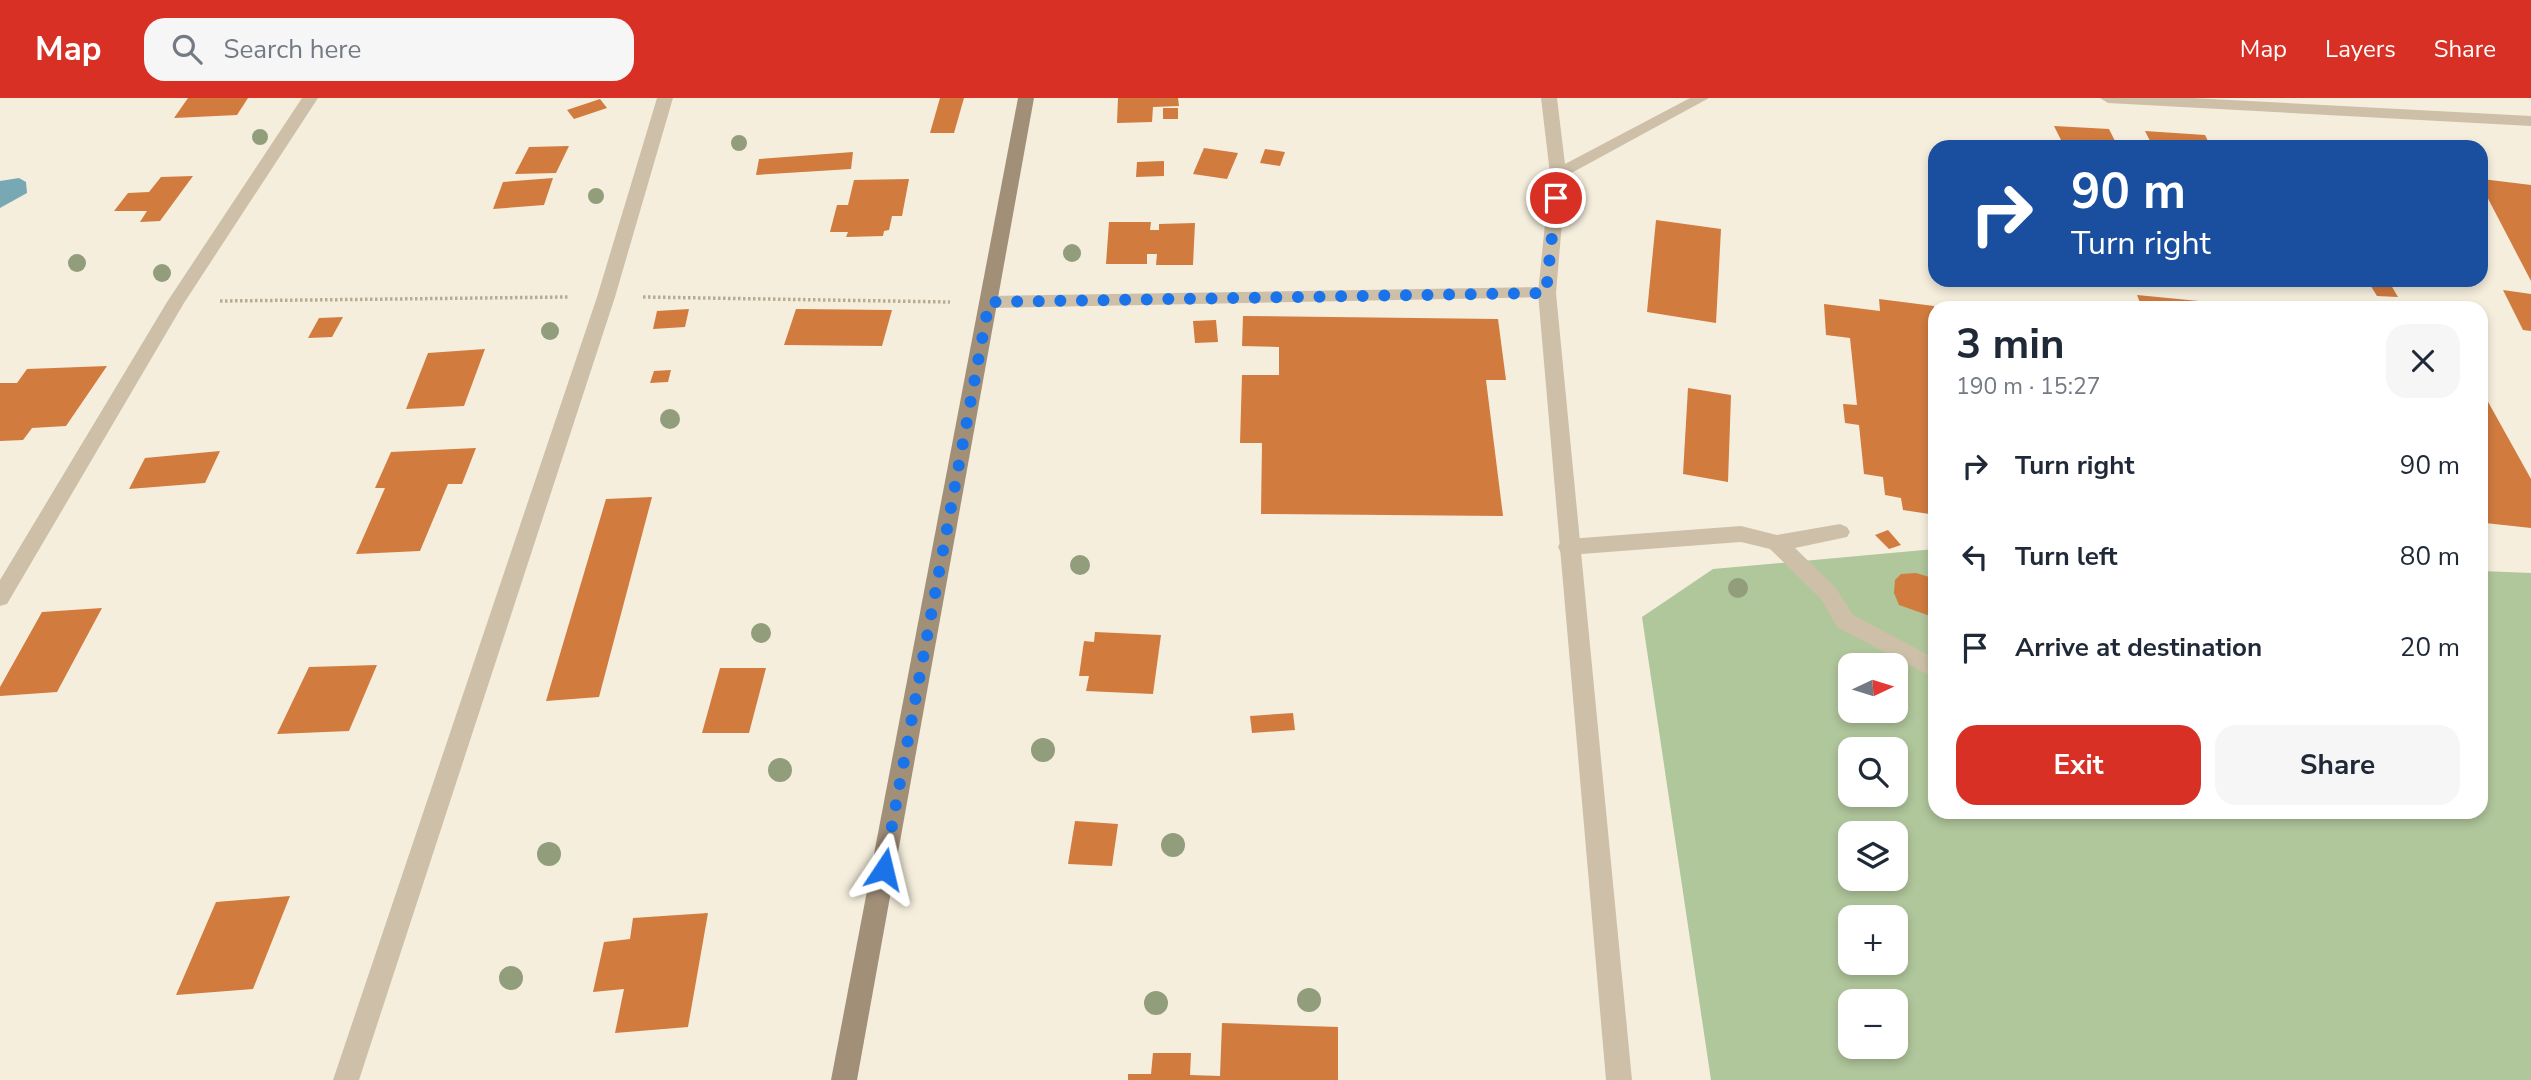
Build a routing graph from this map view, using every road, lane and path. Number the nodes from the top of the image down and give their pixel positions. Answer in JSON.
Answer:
{"nodes":[{"id":1,"x":310,"y":98,"type":"edge"},
{"id":2,"x":665,"y":98,"type":"edge"},
{"id":3,"x":1026,"y":98,"type":"edge"},
{"id":4,"x":1549,"y":98,"type":"edge"},
{"id":5,"x":1701,"y":98,"type":"edge"},
{"id":6,"x":2108,"y":98,"type":"edge"},
{"id":7,"x":2531,"y":121,"type":"edge"},
{"id":8,"x":1558,"y":174,"type":"junction"},
{"id":9,"x":1546,"y":293,"type":"junction"},
{"id":10,"x":989,"y":302,"type":"junction"},
{"id":11,"x":1840,"y":532,"type":"dead end"},
{"id":12,"x":1777,"y":543,"type":"junction"},
{"id":13,"x":1568,"y":547,"type":"junction"},
{"id":14,"x":0,"y":598,"type":"edge"},
{"id":15,"x":1928,"y":666,"type":"edge"},
{"id":16,"x":346,"y":1080,"type":"edge"},
{"id":17,"x":844,"y":1080,"type":"edge"},
{"id":18,"x":1619,"y":1080,"type":"edge"}],
"edges":[{"from":1,"to":14,"type":"street"},
{"from":2,"to":16,"type":"street"},
{"from":3,"to":10,"type":"street"},
{"from":4,"to":8,"type":"street"},
{"from":5,"to":8,"type":"street"},
{"from":6,"to":7,"type":"street"},
{"from":8,"to":9,"type":"street"},
{"from":9,"to":10,"type":"street"},
{"from":9,"to":13,"type":"street"},
{"from":10,"to":17,"type":"street"},
{"from":11,"to":12,"type":"street"},
{"from":12,"to":13,"type":"street"},
{"from":12,"to":15,"type":"street"},
{"from":13,"to":18,"type":"street"}]}
